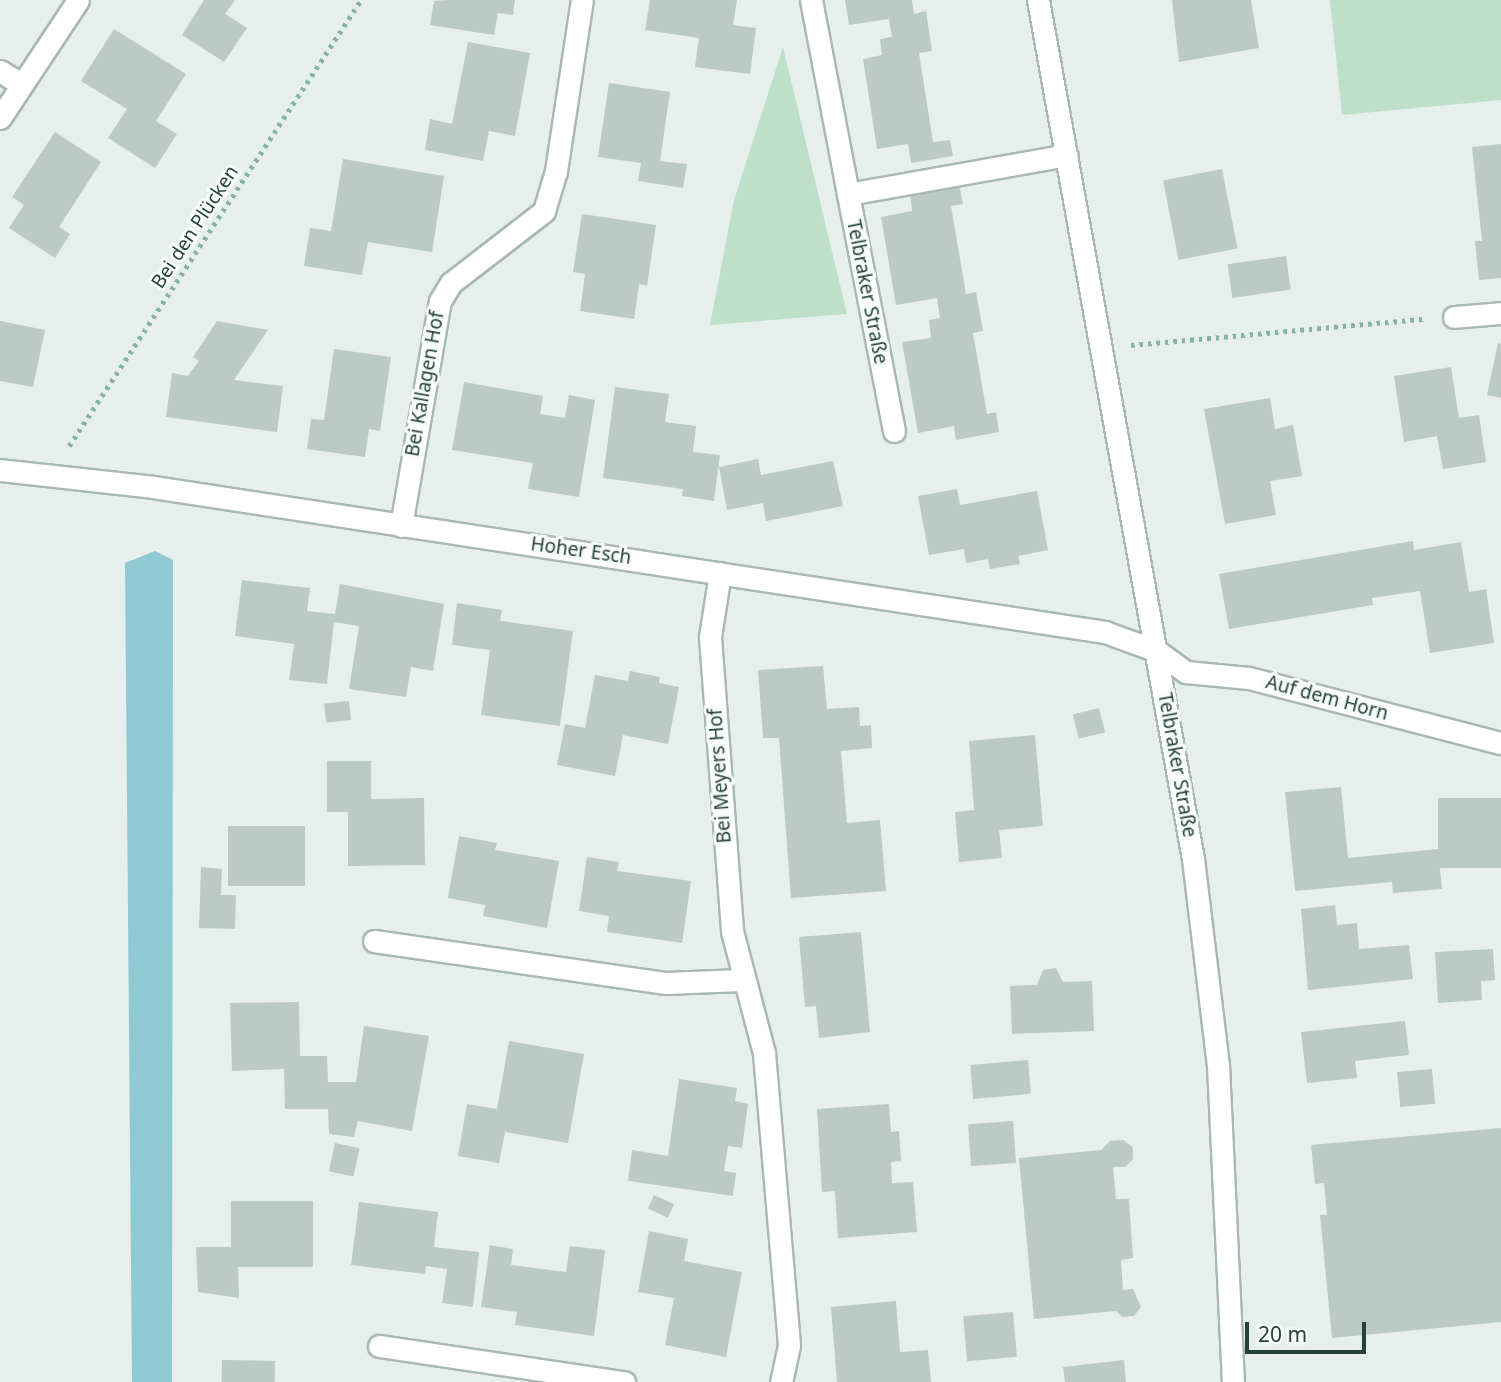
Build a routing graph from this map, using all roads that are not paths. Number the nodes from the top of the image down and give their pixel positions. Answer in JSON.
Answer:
{"nodes":[{"id":1,"x":78,"y":0,"type":"edge"},
{"id":2,"x":582,"y":0,"type":"edge"},
{"id":3,"x":811,"y":0,"type":"edge"},
{"id":4,"x":1038,"y":0,"type":"edge"},
{"id":5,"x":0,"y":71,"type":"edge"},
{"id":6,"x":21,"y":84,"type":"junction"},
{"id":7,"x":0,"y":118,"type":"edge"},
{"id":8,"x":1067,"y":155,"type":"junction"},
{"id":9,"x":848,"y":194,"type":"junction"},
{"id":10,"x":1501,"y":313,"type":"edge"},
{"id":11,"x":1454,"y":317,"type":"road end"},
{"id":12,"x":894,"y":431,"type":"dead end"},
{"id":13,"x":0,"y":470,"type":"edge"},
{"id":14,"x":401,"y":526,"type":"junction"},
{"id":15,"x":720,"y":573,"type":"junction"},
{"id":16,"x":1157,"y":651,"type":"junction"},
{"id":17,"x":1501,"y":743,"type":"edge"},
{"id":18,"x":374,"y":941,"type":"dead end"},
{"id":19,"x":741,"y":979,"type":"junction"},
{"id":20,"x":379,"y":1346,"type":"dead end"},
{"id":21,"x":624,"y":1382,"type":"edge"},
{"id":22,"x":781,"y":1382,"type":"edge"},
{"id":23,"x":1233,"y":1382,"type":"edge"}],
"edges":[{"from":1,"to":6,"type":"street"},
{"from":2,"to":14,"type":"street","name":"Bei Kallagen Hof"},
{"from":3,"to":9,"type":"street","name":"Telbraker Straße"},
{"from":4,"to":8,"type":"street","name":"Telbraker Straße"},
{"from":5,"to":6,"type":"street"},
{"from":6,"to":7,"type":"street"},
{"from":8,"to":9,"type":"street","name":"Telbraker Straße"},
{"from":8,"to":16,"type":"street","name":"Telbraker Straße"},
{"from":9,"to":12,"type":"street","name":"Telbraker Straße"},
{"from":10,"to":11,"type":"street"},
{"from":13,"to":14,"type":"street","name":"Hoher Esch"},
{"from":14,"to":15,"type":"street","name":"Hoher Esch"},
{"from":15,"to":16,"type":"street","name":"Hoher Esch"},
{"from":15,"to":19,"type":"street","name":"Bei Meyers Hof"},
{"from":16,"to":17,"type":"street","name":"Auf dem Horn"},
{"from":16,"to":23,"type":"street","name":"Telbraker Straße"},
{"from":18,"to":19,"type":"street"},
{"from":19,"to":22,"type":"street","name":"Bei Meyers Hof"},
{"from":20,"to":21,"type":"street"}]}
